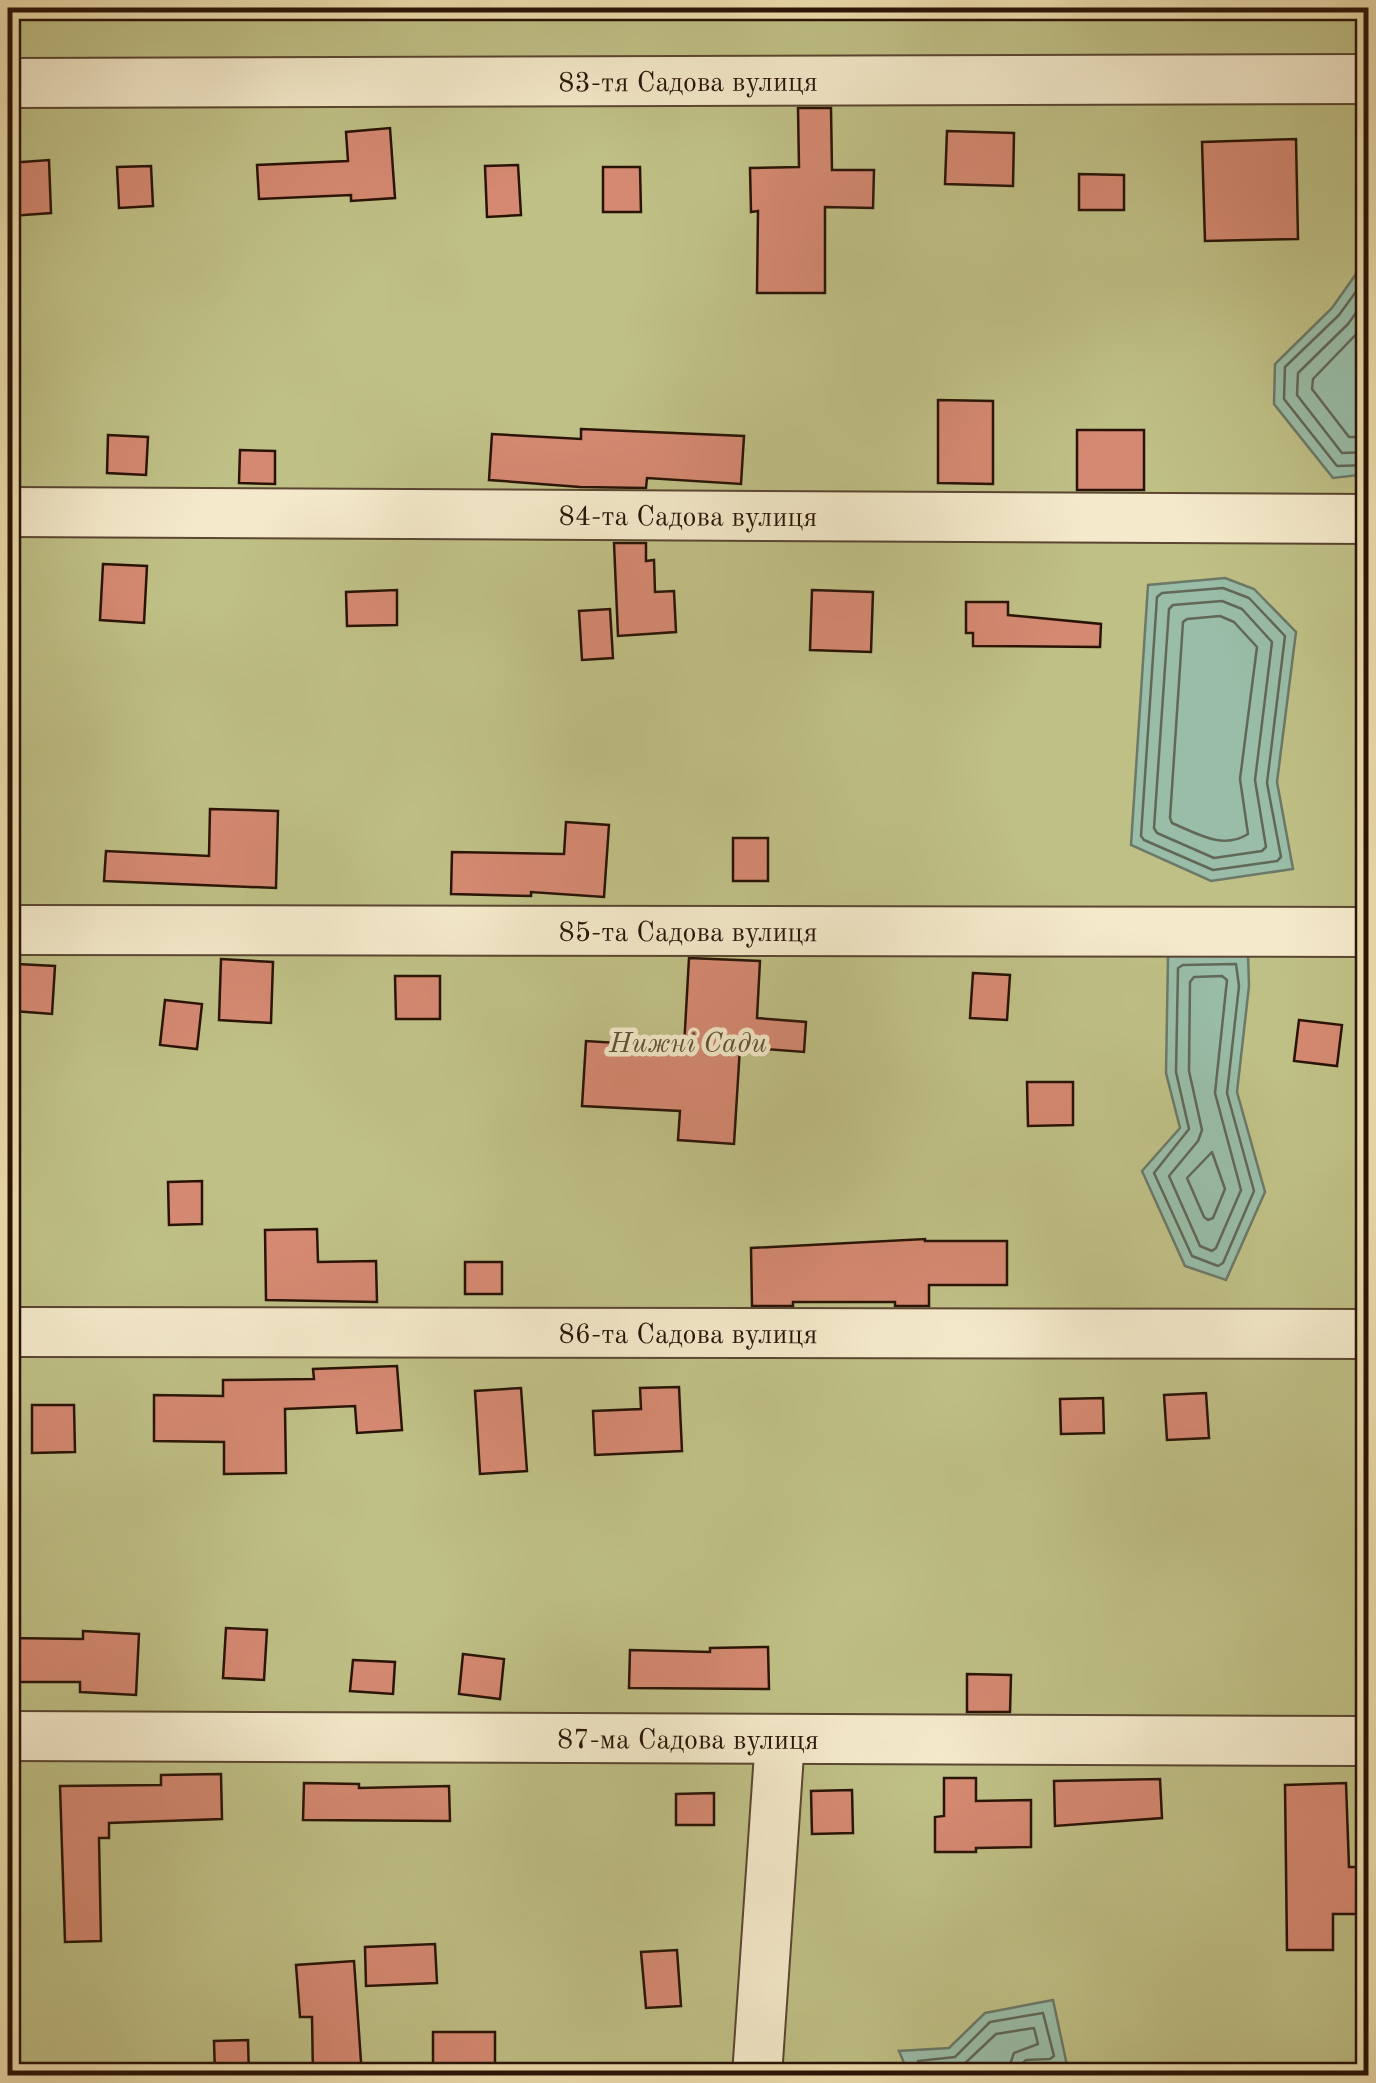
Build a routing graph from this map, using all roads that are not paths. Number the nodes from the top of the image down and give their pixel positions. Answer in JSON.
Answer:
{"nodes":[{"id":1,"x":1368,"y":79,"type":"edge"},
{"id":2,"x":8,"y":84,"type":"edge"},
{"id":3,"x":8,"y":512,"type":"edge"},
{"id":4,"x":1368,"y":519,"type":"edge"},
{"id":5,"x":8,"y":930,"type":"edge"},
{"id":6,"x":1368,"y":932,"type":"edge"},
{"id":7,"x":8,"y":1332,"type":"edge"},
{"id":8,"x":1368,"y":1334,"type":"edge"},
{"id":9,"x":8,"y":1736,"type":"edge"},
{"id":10,"x":780,"y":1739,"type":"junction"},
{"id":11,"x":1368,"y":1741,"type":"edge"},
{"id":12,"x":757,"y":2076,"type":"edge"}],
"edges":[{"from":1,"to":2,"type":"street","name":"83-тя Садова вулиця"},
{"from":3,"to":4,"type":"street","name":"84-та Садова вулиця"},
{"from":5,"to":6,"type":"street","name":"85-та Садова вулиця"},
{"from":7,"to":8,"type":"street","name":"86-та Садова вулиця"},
{"from":9,"to":10,"type":"street","name":"87-ма Садова вулиця"},
{"from":10,"to":11,"type":"street","name":"87-ма Садова вулиця"},
{"from":10,"to":12,"type":"street"}]}
